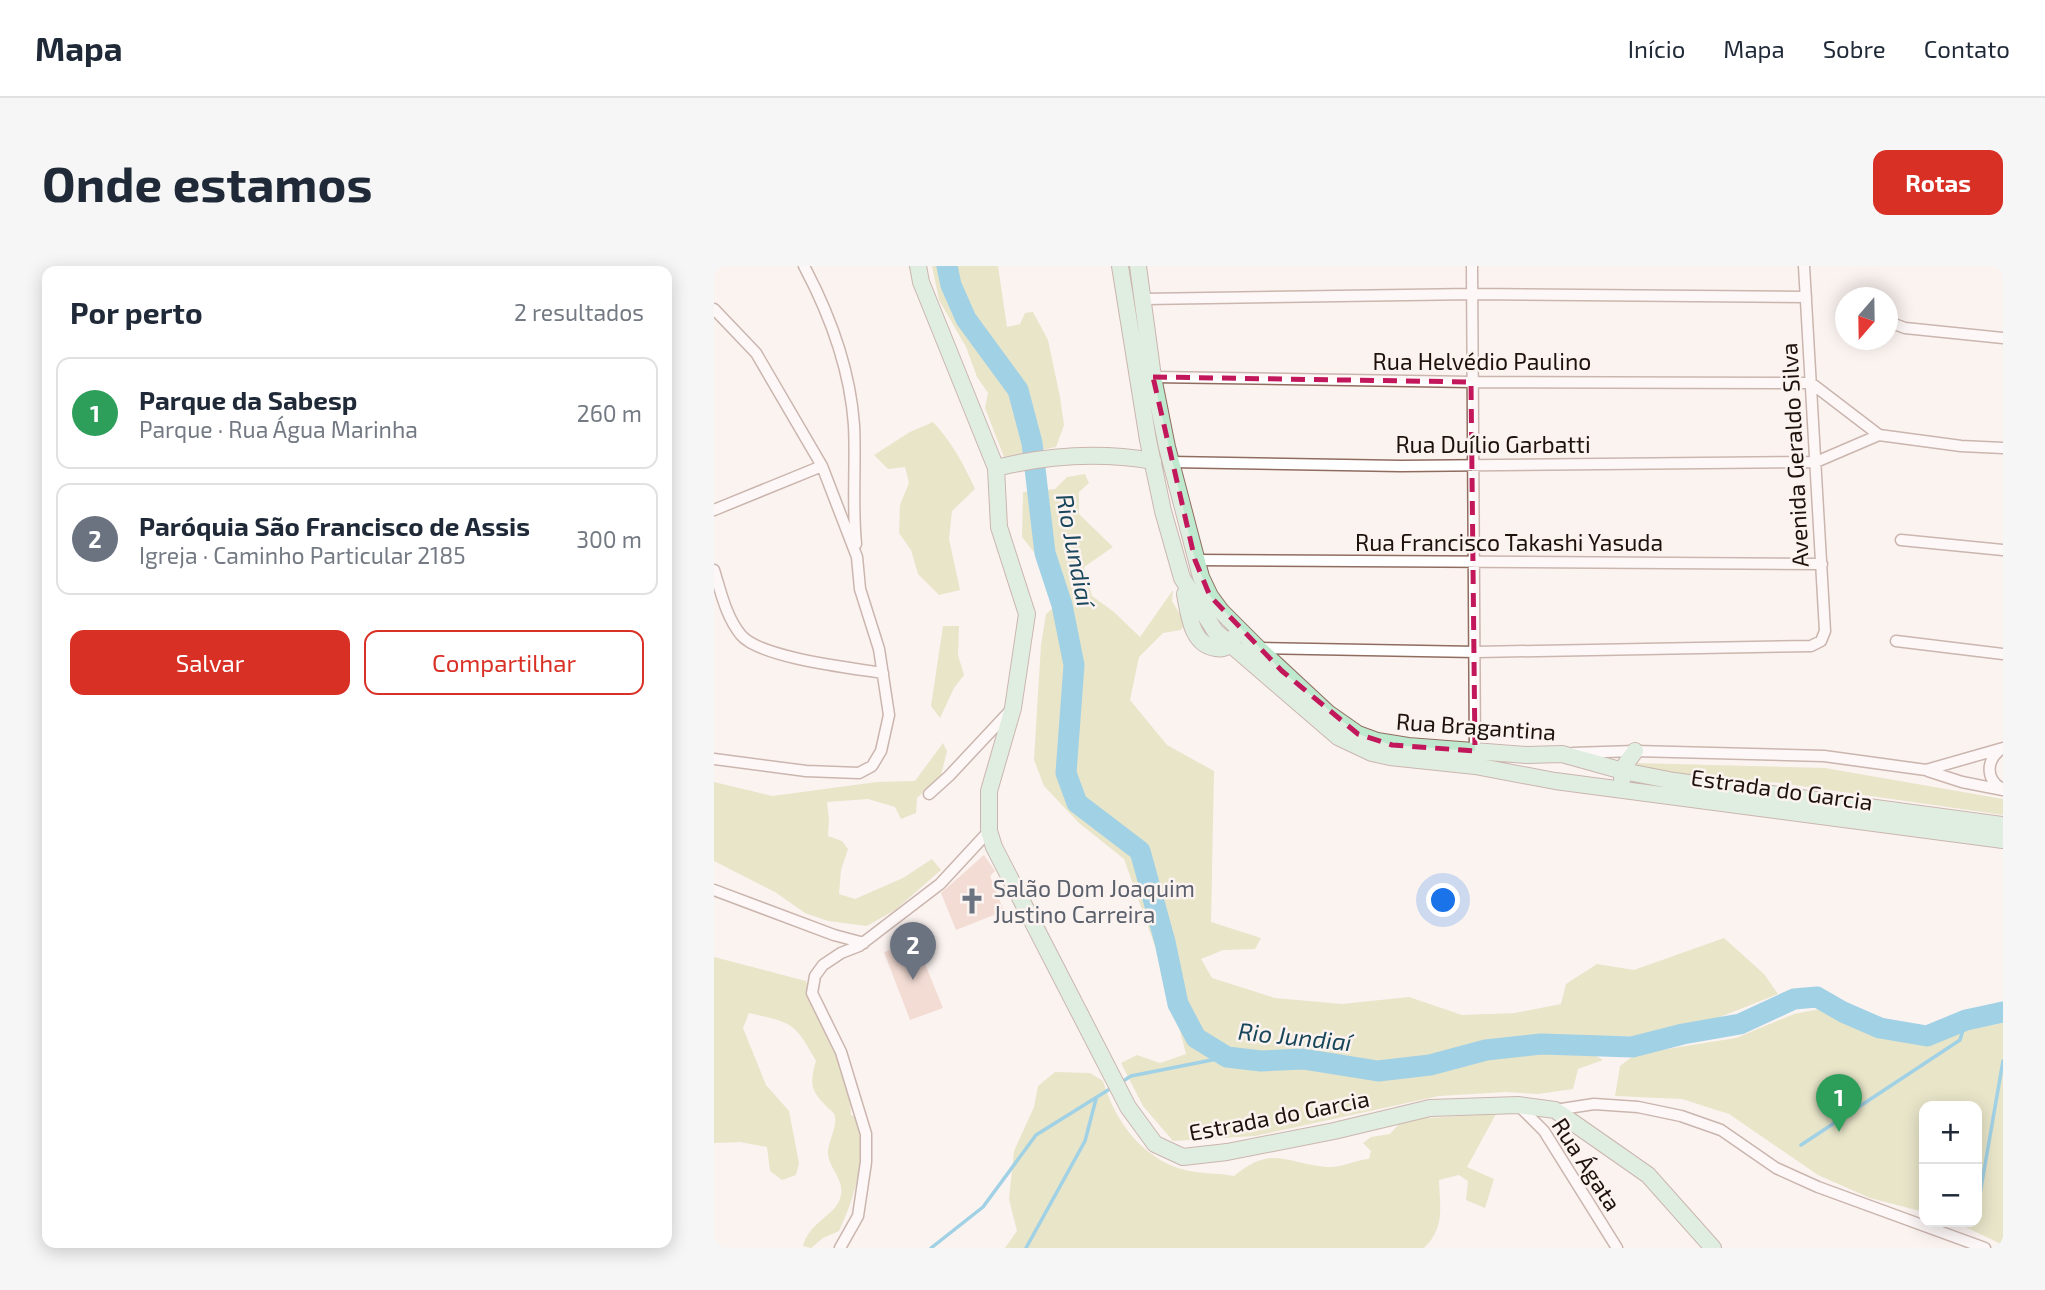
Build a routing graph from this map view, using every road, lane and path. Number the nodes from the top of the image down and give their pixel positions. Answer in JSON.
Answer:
{"nodes":[{"id":1,"x":804,"y":266,"type":"edge"},
{"id":2,"x":918,"y":266,"type":"edge"},
{"id":3,"x":1120,"y":266,"type":"edge"},
{"id":4,"x":1138,"y":266,"type":"edge"},
{"id":5,"x":1472,"y":266,"type":"edge"},
{"id":6,"x":1804,"y":266,"type":"edge"},
{"id":7,"x":1473,"y":294,"type":"junction"},
{"id":8,"x":1806,"y":297,"type":"junction"},
{"id":9,"x":1144,"y":299,"type":"junction"},
{"id":10,"x":714,"y":309,"type":"edge"},
{"id":11,"x":1898,"y":325,"type":"edge"},
{"id":12,"x":2003,"y":338,"type":"edge"},
{"id":13,"x":1153,"y":377,"type":"junction"},
{"id":14,"x":1471,"y":382,"type":"junction"},
{"id":15,"x":1811,"y":383,"type":"junction"},
{"id":16,"x":1879,"y":435,"type":"junction"},
{"id":17,"x":2003,"y":448,"type":"edge"},
{"id":18,"x":1150,"y":450,"type":"junction"},
{"id":19,"x":1171,"y":462,"type":"junction"},
{"id":20,"x":1816,"y":462,"type":"junction"},
{"id":21,"x":822,"y":466,"type":"junction"},
{"id":22,"x":1473,"y":466,"type":"junction"},
{"id":23,"x":996,"y":468,"type":"junction"},
{"id":24,"x":714,"y":510,"type":"edge"},
{"id":25,"x":1901,"y":540,"type":"dead end"},
{"id":26,"x":2003,"y":550,"type":"edge"},
{"id":27,"x":857,"y":557,"type":"junction"},
{"id":28,"x":1195,"y":560,"type":"junction"},
{"id":29,"x":1474,"y":563,"type":"junction"},
{"id":30,"x":1822,"y":564,"type":"junction"},
{"id":31,"x":714,"y":570,"type":"edge"},
{"id":32,"x":1238,"y":629,"type":"junction"},
{"id":33,"x":1896,"y":640,"type":"dead end"},
{"id":34,"x":1230,"y":645,"type":"junction"},
{"id":35,"x":1258,"y":648,"type":"junction"},
{"id":36,"x":1476,"y":652,"type":"junction"},
{"id":37,"x":2003,"y":654,"type":"edge"},
{"id":38,"x":1282,"y":671,"type":"junction"},
{"id":39,"x":883,"y":673,"type":"junction"},
{"id":40,"x":1264,"y":674,"type":"junction"},
{"id":41,"x":1013,"y":708,"type":"junction"},
{"id":42,"x":2003,"y":749,"type":"edge"},
{"id":43,"x":1634,"y":751,"type":"junction"},
{"id":44,"x":1562,"y":754,"type":"junction"},
{"id":45,"x":1475,"y":758,"type":"junction"},
{"id":46,"x":714,"y":760,"type":"edge"},
{"id":47,"x":1587,"y":762,"type":"junction"},
{"id":48,"x":1623,"y":771,"type":"junction"},
{"id":49,"x":1926,"y":771,"type":"junction"},
{"id":50,"x":1562,"y":781,"type":"junction"},
{"id":51,"x":1624,"y":790,"type":"junction"},
{"id":52,"x":2003,"y":790,"type":"edge"},
{"id":53,"x":929,"y":794,"type":"dead end"},
{"id":54,"x":2003,"y":825,"type":"edge"},
{"id":55,"x":989,"y":831,"type":"junction"},
{"id":56,"x":2003,"y":841,"type":"edge"},
{"id":57,"x":714,"y":890,"type":"edge"},
{"id":58,"x":864,"y":943,"type":"junction"},
{"id":59,"x":1518,"y":1105,"type":"junction"},
{"id":60,"x":1555,"y":1110,"type":"junction"},
{"id":61,"x":1970,"y":1245,"type":"edge"},
{"id":62,"x":840,"y":1248,"type":"edge"},
{"id":63,"x":1617,"y":1248,"type":"edge"},
{"id":64,"x":1713,"y":1248,"type":"edge"},
{"id":65,"x":1985,"y":1248,"type":"edge"}],
"edges":[{"from":1,"to":27,"type":"street"},
{"from":2,"to":23,"type":"main road"},
{"from":3,"to":18,"type":"main road"},
{"from":4,"to":9,"type":"main road","name":"Rua Bragantina"},
{"from":5,"to":7,"type":"street"},
{"from":6,"to":8,"type":"street","name":"Avenida Geraldo Silva"},
{"from":7,"to":8,"type":"street"},
{"from":7,"to":9,"type":"street"},
{"from":7,"to":14,"type":"street"},
{"from":8,"to":15,"type":"street","name":"Avenida Geraldo Silva"},
{"from":9,"to":13,"type":"main road","name":"Rua Bragantina"},
{"from":10,"to":21,"type":"street"},
{"from":11,"to":12,"type":"street"},
{"from":13,"to":14,"type":"street","name":"Rua Helvédio Paulino"},
{"from":13,"to":19,"type":"main road","name":"Rua Bragantina"},
{"from":14,"to":15,"type":"street","name":"Rua Helvédio Paulino"},
{"from":14,"to":22,"type":"street"},
{"from":15,"to":16,"type":"street"},
{"from":15,"to":20,"type":"street","name":"Avenida Geraldo Silva"},
{"from":16,"to":17,"type":"street"},
{"from":16,"to":20,"type":"street"},
{"from":18,"to":23,"type":"main road"},
{"from":18,"to":34,"type":"main road"},
{"from":19,"to":22,"type":"street","name":"Rua Duílio Garbatti"},
{"from":19,"to":28,"type":"main road","name":"Rua Bragantina"},
{"from":20,"to":22,"type":"street","name":"Rua Duílio Garbatti"},
{"from":20,"to":30,"type":"street","name":"Avenida Geraldo Silva"},
{"from":21,"to":24,"type":"street"},
{"from":21,"to":27,"type":"street"},
{"from":22,"to":29,"type":"street"},
{"from":23,"to":41,"type":"main road"},
{"from":25,"to":26,"type":"street"},
{"from":27,"to":39,"type":"street"},
{"from":28,"to":29,"type":"street","name":"Rua Francisco Takashi Yasuda"},
{"from":28,"to":32,"type":"main road","name":"Rua Bragantina"},
{"from":29,"to":30,"type":"street","name":"Rua Francisco Takashi Yasuda"},
{"from":29,"to":36,"type":"street"},
{"from":30,"to":36,"type":"street","name":"Avenida Geraldo Silva"},
{"from":31,"to":39,"type":"street"},
{"from":32,"to":34,"type":"main road"},
{"from":32,"to":35,"type":"main road","name":"Rua Bragantina"},
{"from":33,"to":37,"type":"street"},
{"from":34,"to":40,"type":"main road"},
{"from":35,"to":36,"type":"street"},
{"from":35,"to":38,"type":"main road","name":"Rua Bragantina"},
{"from":36,"to":45,"type":"street"},
{"from":38,"to":40,"type":"main road"},
{"from":38,"to":45,"type":"main road","name":"Rua Bragantina"},
{"from":39,"to":46,"type":"street"},
{"from":40,"to":45,"type":"main road"},
{"from":41,"to":53,"type":"street"},
{"from":41,"to":55,"type":"main road"},
{"from":42,"to":49,"type":"street"},
{"from":42,"to":52,"type":"street"},
{"from":43,"to":44,"type":"street"},
{"from":43,"to":48,"type":"main road"},
{"from":43,"to":49,"type":"street"},
{"from":44,"to":45,"type":"main road","name":"Rua Bragantina"},
{"from":44,"to":47,"type":"main road","name":"Rua Bragantina"},
{"from":45,"to":50,"type":"main road","name":"Estrada do Garcia"},
{"from":47,"to":48,"type":"main road","name":"Rua Bragantina"},
{"from":47,"to":50,"type":"main road"},
{"from":48,"to":51,"type":"main road"},
{"from":48,"to":54,"type":"main road","name":"Rua Bragantina"},
{"from":49,"to":52,"type":"street"},
{"from":50,"to":51,"type":"main road","name":"Estrada do Garcia"},
{"from":51,"to":56,"type":"main road","name":"Estrada do Garcia"},
{"from":55,"to":58,"type":"street"},
{"from":55,"to":59,"type":"main road","name":"Estrada do Garcia"},
{"from":57,"to":58,"type":"street"},
{"from":58,"to":62,"type":"street"},
{"from":59,"to":60,"type":"main road","name":"Estrada do Garcia"},
{"from":59,"to":63,"type":"street","name":"Rua Ágata"},
{"from":60,"to":61,"type":"street"},
{"from":60,"to":64,"type":"main road","name":"Estrada do Garcia"},
{"from":61,"to":65,"type":"street"}]}
